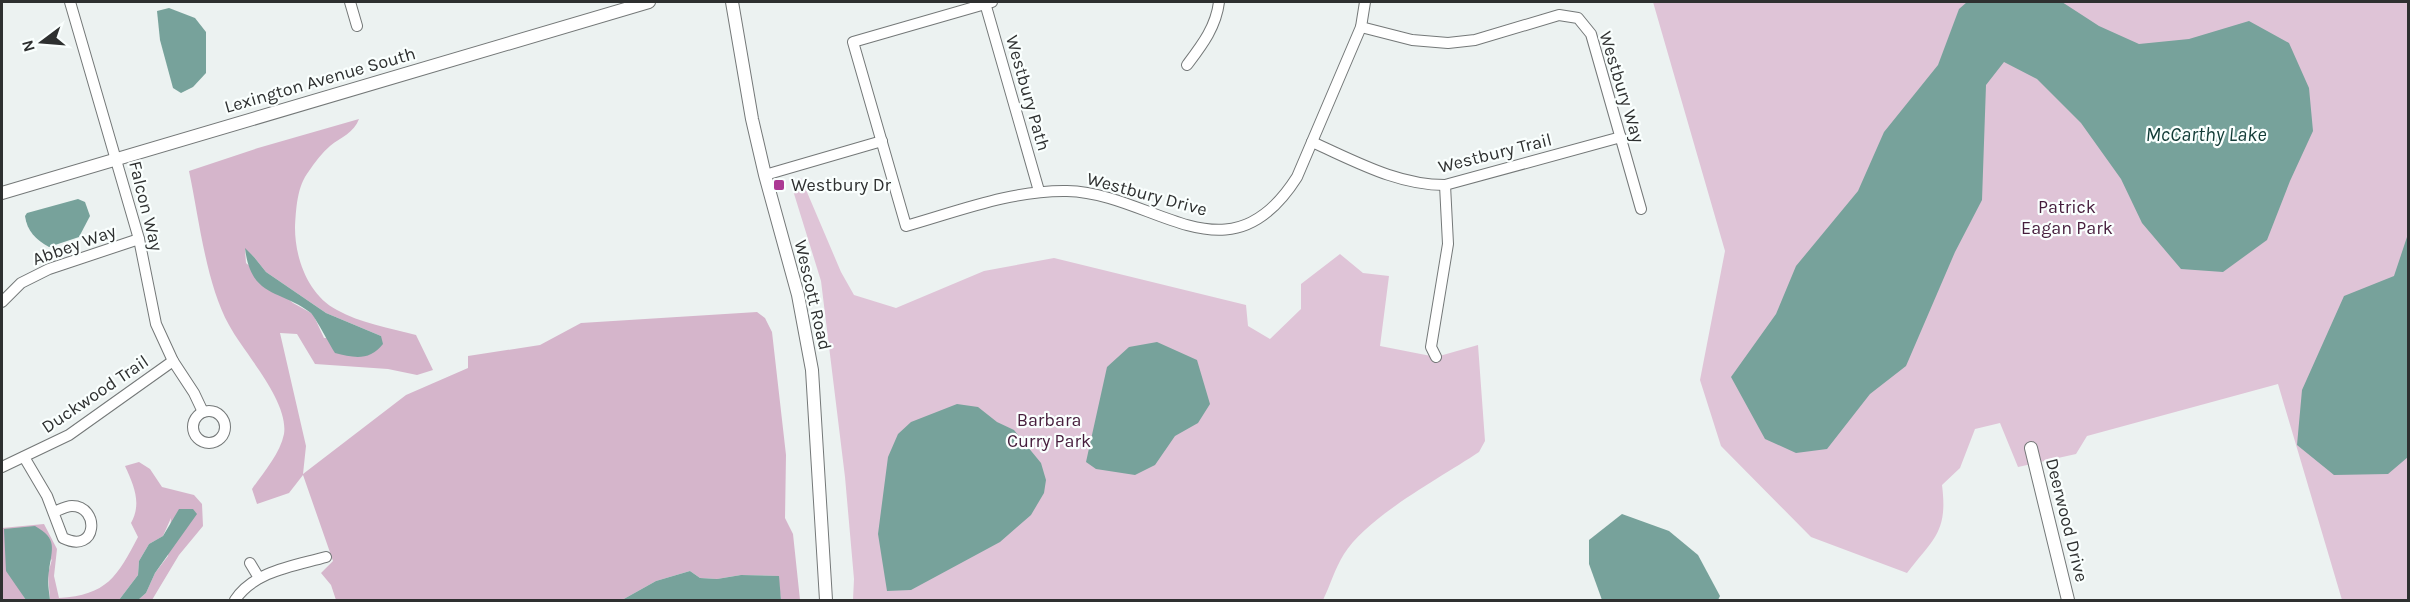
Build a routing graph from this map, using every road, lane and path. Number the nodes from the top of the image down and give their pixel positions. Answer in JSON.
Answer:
{"nodes":[{"id":1,"x":70,"y":2,"type":"edge"},
{"id":2,"x":350,"y":2,"type":"edge"},
{"id":3,"x":649,"y":2,"type":"edge"},
{"id":4,"x":732,"y":2,"type":"edge"},
{"id":5,"x":989,"y":2,"type":"edge"},
{"id":6,"x":1219,"y":2,"type":"edge"},
{"id":7,"x":1365,"y":2,"type":"edge"},
{"id":8,"x":357,"y":26,"type":"dead end"},
{"id":9,"x":1361,"y":27,"type":"junction"},
{"id":10,"x":1187,"y":65,"type":"dead end"},
{"id":11,"x":1621,"y":136,"type":"junction"},
{"id":12,"x":882,"y":141,"type":"junction"},
{"id":13,"x":1312,"y":142,"type":"junction"},
{"id":14,"x":117,"y":159,"type":"junction"},
{"id":15,"x":765,"y":176,"type":"junction"},
{"id":16,"x":1445,"y":185,"type":"junction"},
{"id":17,"x":1039,"y":191,"type":"junction"},
{"id":18,"x":2,"y":193,"type":"edge"},
{"id":19,"x":1641,"y":209,"type":"dead end"},
{"id":20,"x":139,"y":239,"type":"junction"},
{"id":21,"x":2,"y":302,"type":"edge"},
{"id":22,"x":1436,"y":357,"type":"dead end"},
{"id":23,"x":173,"y":361,"type":"junction"},
{"id":24,"x":203,"y":412,"type":"dead end"},
{"id":25,"x":2031,"y":448,"type":"dead end"},
{"id":26,"x":24,"y":457,"type":"junction"},
{"id":27,"x":2,"y":467,"type":"edge"},
{"id":28,"x":54,"y":512,"type":"dead end"},
{"id":29,"x":326,"y":557,"type":"dead end"},
{"id":30,"x":250,"y":563,"type":"dead end"},
{"id":31,"x":259,"y":578,"type":"junction"},
{"id":32,"x":235,"y":600,"type":"edge"},
{"id":33,"x":826,"y":600,"type":"edge"},
{"id":34,"x":2068,"y":600,"type":"edge"}],
"edges":[{"from":1,"to":14,"type":"street","name":"Falcon Way"},
{"from":2,"to":8,"type":"street"},
{"from":3,"to":14,"type":"street","name":"Lexington Avenue South"},
{"from":4,"to":15,"type":"street","name":"Wescott Road"},
{"from":5,"to":12,"type":"street"},
{"from":5,"to":17,"type":"street","name":"Westbury Path"},
{"from":6,"to":10,"type":"street"},
{"from":7,"to":9,"type":"street","name":"Westbury Drive"},
{"from":9,"to":11,"type":"street","name":"Westbury Way"},
{"from":9,"to":13,"type":"street","name":"Westbury Drive"},
{"from":11,"to":16,"type":"street","name":"Westbury Trail"},
{"from":11,"to":19,"type":"street","name":"Westbury Way"},
{"from":12,"to":15,"type":"street"},
{"from":12,"to":17,"type":"street","name":"Westbury Drive"},
{"from":13,"to":16,"type":"street","name":"Westbury Trail"},
{"from":13,"to":17,"type":"street","name":"Westbury Drive"},
{"from":14,"to":18,"type":"street","name":"Lexington Avenue South"},
{"from":14,"to":20,"type":"street","name":"Falcon Way"},
{"from":15,"to":33,"type":"street","name":"Wescott Road"},
{"from":16,"to":22,"type":"street"},
{"from":20,"to":21,"type":"street","name":"Abbey Way"},
{"from":20,"to":23,"type":"street","name":"Falcon Way"},
{"from":23,"to":24,"type":"street","name":"Falcon Way"},
{"from":23,"to":26,"type":"street","name":"Duckwood Trail"},
{"from":25,"to":34,"type":"street","name":"Deerwood Drive"},
{"from":26,"to":27,"type":"street","name":"Duckwood Trail"},
{"from":26,"to":28,"type":"street"},
{"from":29,"to":31,"type":"street"},
{"from":30,"to":31,"type":"street"},
{"from":31,"to":32,"type":"street"}]}
